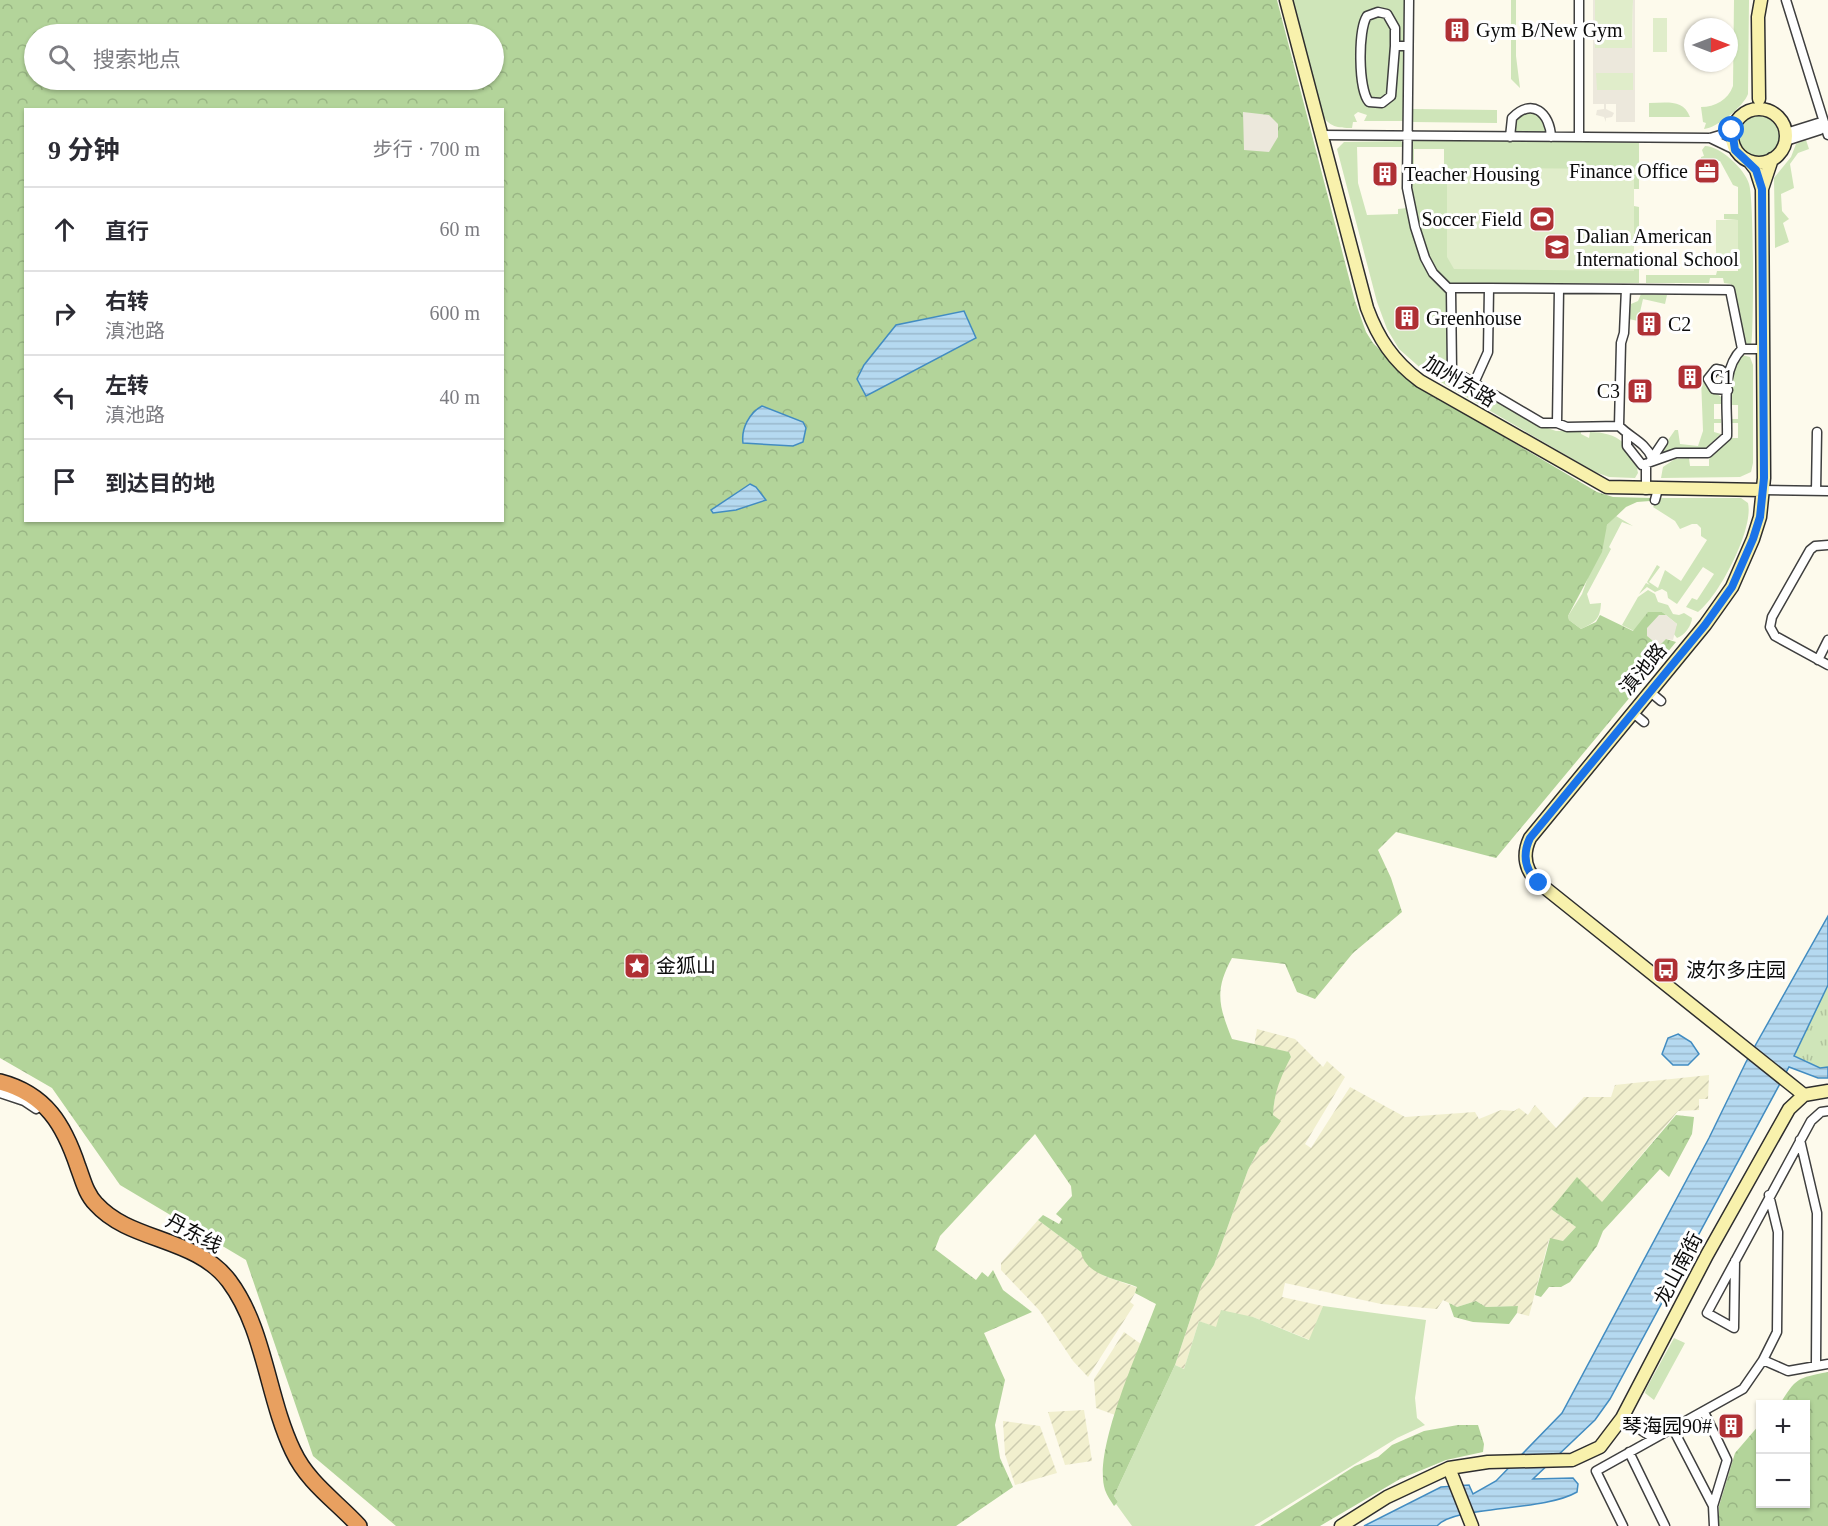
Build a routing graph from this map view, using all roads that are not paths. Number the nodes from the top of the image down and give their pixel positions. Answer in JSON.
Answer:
{"nodes":[{"id":1,"x":1286,"y":0,"type":"edge"},
{"id":2,"x":1409,"y":0,"type":"edge"},
{"id":3,"x":1579,"y":0,"type":"edge"},
{"id":4,"x":1761,"y":0,"type":"edge"},
{"id":5,"x":1786,"y":1,"type":"edge"},
{"id":6,"x":1395,"y":46,"type":"junction"},
{"id":7,"x":1408,"y":46,"type":"junction"},
{"id":8,"x":1759,"y":99,"type":"junction"},
{"id":9,"x":1749,"y":110,"type":"junction"},
{"id":10,"x":1771,"y":111,"type":"junction"},
{"id":11,"x":1734,"y":124,"type":"junction"},
{"id":12,"x":1826,"y":124,"type":"edge"},
{"id":13,"x":1321,"y":135,"type":"junction"},
{"id":14,"x":1828,"y":135,"type":"edge"},
{"id":15,"x":1407,"y":136,"type":"junction"},
{"id":16,"x":1510,"y":137,"type":"junction"},
{"id":17,"x":1551,"y":137,"type":"junction"},
{"id":18,"x":1579,"y":137,"type":"junction"},
{"id":19,"x":1786,"y":137,"type":"junction"},
{"id":20,"x":1710,"y":138,"type":"junction"},
{"id":21,"x":1735,"y":150,"type":"junction"},
{"id":22,"x":1773,"y":159,"type":"junction"},
{"id":23,"x":1749,"y":161,"type":"junction"},
{"id":24,"x":1762,"y":189,"type":"junction"},
{"id":25,"x":1450,"y":288,"type":"junction"},
{"id":26,"x":1489,"y":288,"type":"junction"},
{"id":27,"x":1558,"y":289,"type":"junction"},
{"id":28,"x":1626,"y":289,"type":"junction"},
{"id":29,"x":1742,"y":349,"type":"junction"},
{"id":30,"x":1763,"y":349,"type":"junction"},
{"id":31,"x":1728,"y":376,"type":"junction"},
{"id":32,"x":1474,"y":383,"type":"junction"},
{"id":33,"x":1728,"y":390,"type":"junction"},
{"id":34,"x":1557,"y":423,"type":"junction"},
{"id":35,"x":1619,"y":426,"type":"junction"},
{"id":36,"x":1817,"y":432,"type":"dead end"},
{"id":37,"x":1627,"y":435,"type":"junction"},
{"id":38,"x":1663,"y":442,"type":"dead end"},
{"id":39,"x":1650,"y":462,"type":"junction"},
{"id":40,"x":1762,"y":490,"type":"junction"},
{"id":41,"x":1816,"y":491,"type":"junction"},
{"id":42,"x":1828,"y":491,"type":"edge"},
{"id":43,"x":1653,"y":493,"type":"junction"},
{"id":44,"x":1828,"y":545,"type":"edge"},
{"id":45,"x":1828,"y":640,"type":"edge"},
{"id":46,"x":1818,"y":660,"type":"junction"},
{"id":47,"x":1828,"y":665,"type":"edge"},
{"id":48,"x":1650,"y":692,"type":"junction"},
{"id":49,"x":1661,"y":701,"type":"dead end"},
{"id":50,"x":1632,"y":712,"type":"junction"},
{"id":51,"x":1644,"y":722,"type":"dead end"},
{"id":52,"x":0,"y":1082,"type":"edge"},
{"id":53,"x":1828,"y":1087,"type":"edge"},
{"id":54,"x":0,"y":1093,"type":"edge"},
{"id":55,"x":1803,"y":1095,"type":"junction"},
{"id":56,"x":44,"y":1103,"type":"junction"},
{"id":57,"x":1828,"y":1111,"type":"edge"},
{"id":58,"x":1800,"y":1140,"type":"junction"},
{"id":59,"x":1769,"y":1196,"type":"junction"},
{"id":60,"x":1735,"y":1261,"type":"junction"},
{"id":61,"x":1763,"y":1360,"type":"junction"},
{"id":62,"x":1816,"y":1364,"type":"junction"},
{"id":63,"x":1828,"y":1364,"type":"edge"},
{"id":64,"x":1704,"y":1412,"type":"junction"},
{"id":65,"x":1622,"y":1418,"type":"junction"},
{"id":66,"x":1672,"y":1427,"type":"junction"},
{"id":67,"x":1653,"y":1438,"type":"junction"},
{"id":68,"x":1629,"y":1452,"type":"junction"},
{"id":69,"x":1449,"y":1468,"type":"junction"},
{"id":70,"x":1713,"y":1506,"type":"junction"},
{"id":71,"x":1471,"y":1523,"type":"edge"},
{"id":72,"x":359,"y":1526,"type":"edge"},
{"id":73,"x":1341,"y":1526,"type":"edge"},
{"id":74,"x":1623,"y":1526,"type":"edge"},
{"id":75,"x":1665,"y":1526,"type":"edge"},
{"id":76,"x":1714,"y":1526,"type":"edge"}],
"edges":[{"from":1,"to":13,"type":"street","name":"加州东路"},
{"from":2,"to":7,"type":"street"},
{"from":3,"to":18,"type":"street"},
{"from":4,"to":8,"type":"street"},
{"from":5,"to":12,"type":"street"},
{"from":6,"to":6,"type":"street"},
{"from":6,"to":7,"type":"street"},
{"from":7,"to":15,"type":"street"},
{"from":8,"to":9,"type":"street"},
{"from":8,"to":10,"type":"street"},
{"from":9,"to":10,"type":"street"},
{"from":9,"to":11,"type":"street"},
{"from":10,"to":19,"type":"street"},
{"from":11,"to":20,"type":"street"},
{"from":11,"to":21,"type":"street"},
{"from":12,"to":14,"type":"street"},
{"from":12,"to":19,"type":"street"},
{"from":13,"to":15,"type":"street"},
{"from":13,"to":43,"type":"street","name":"加州东路"},
{"from":15,"to":16,"type":"street"},
{"from":15,"to":25,"type":"street"},
{"from":16,"to":17,"type":"street"},
{"from":16,"to":17,"type":"street"},
{"from":17,"to":18,"type":"street"},
{"from":18,"to":20,"type":"street"},
{"from":19,"to":22,"type":"street"},
{"from":20,"to":21,"type":"street"},
{"from":21,"to":23,"type":"street"},
{"from":22,"to":23,"type":"street"},
{"from":22,"to":24,"type":"street"},
{"from":23,"to":24,"type":"street"},
{"from":24,"to":30,"type":"street","name":"滇池路"},
{"from":25,"to":26,"type":"street"},
{"from":25,"to":32,"type":"street"},
{"from":26,"to":27,"type":"street"},
{"from":26,"to":32,"type":"street"},
{"from":27,"to":28,"type":"street"},
{"from":27,"to":34,"type":"street"},
{"from":28,"to":29,"type":"street"},
{"from":28,"to":35,"type":"street"},
{"from":29,"to":30,"type":"street"},
{"from":29,"to":31,"type":"street"},
{"from":30,"to":40,"type":"street","name":"滇池路"},
{"from":31,"to":33,"type":"street"},
{"from":31,"to":33,"type":"street"},
{"from":32,"to":34,"type":"street"},
{"from":33,"to":39,"type":"street"},
{"from":34,"to":35,"type":"street"},
{"from":35,"to":37,"type":"street"},
{"from":36,"to":41,"type":"street"},
{"from":37,"to":39,"type":"street"},
{"from":37,"to":39,"type":"street"},
{"from":38,"to":39,"type":"street"},
{"from":39,"to":43,"type":"street"},
{"from":40,"to":41,"type":"street"},
{"from":40,"to":43,"type":"street","name":"加州东路"},
{"from":40,"to":48,"type":"street","name":"滇池路"},
{"from":41,"to":42,"type":"street"},
{"from":44,"to":46,"type":"street"},
{"from":45,"to":46,"type":"street"},
{"from":46,"to":47,"type":"street"},
{"from":48,"to":49,"type":"street"},
{"from":48,"to":50,"type":"street","name":"滇池路"},
{"from":50,"to":51,"type":"street"},
{"from":50,"to":55,"type":"street","name":"滇池路"},
{"from":52,"to":56,"type":"highway","name":"丹东线"},
{"from":53,"to":55,"type":"street"},
{"from":54,"to":56,"type":"street"},
{"from":55,"to":65,"type":"street","name":"龙山南街"},
{"from":56,"to":72,"type":"highway","name":"丹东线"},
{"from":57,"to":58,"type":"street"},
{"from":58,"to":59,"type":"street"},
{"from":58,"to":62,"type":"street"},
{"from":59,"to":60,"type":"street"},
{"from":59,"to":61,"type":"street"},
{"from":60,"to":60,"type":"street"},
{"from":61,"to":62,"type":"street"},
{"from":61,"to":64,"type":"street"},
{"from":62,"to":63,"type":"street"},
{"from":64,"to":66,"type":"street"},
{"from":64,"to":70,"type":"street"},
{"from":65,"to":67,"type":"street"},
{"from":65,"to":69,"type":"street","name":"龙山南街"},
{"from":66,"to":67,"type":"street"},
{"from":66,"to":70,"type":"street"},
{"from":67,"to":68,"type":"street"},
{"from":68,"to":74,"type":"street"},
{"from":68,"to":75,"type":"street"},
{"from":69,"to":71,"type":"street"},
{"from":69,"to":73,"type":"street"},
{"from":70,"to":76,"type":"street"}]}
